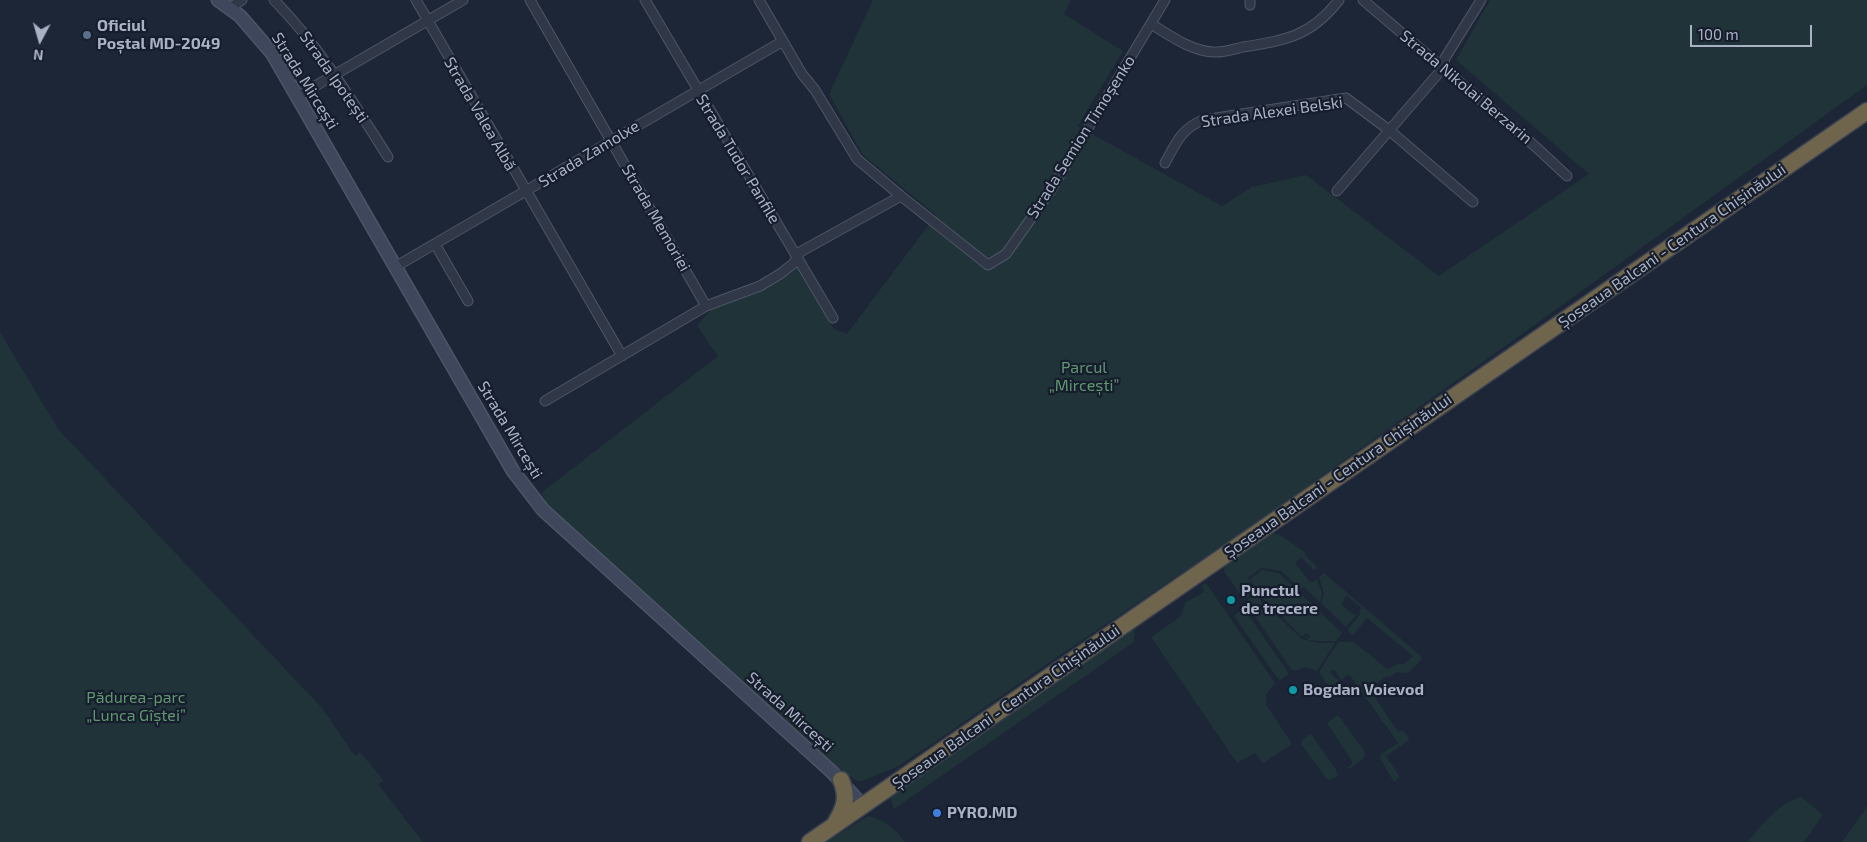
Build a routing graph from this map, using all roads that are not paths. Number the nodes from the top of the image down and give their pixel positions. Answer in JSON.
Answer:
{"nodes":[{"id":1,"x":218,"y":0,"type":"edge"},
{"id":2,"x":242,"y":0,"type":"edge"},
{"id":3,"x":274,"y":0,"type":"edge"},
{"id":4,"x":416,"y":0,"type":"edge"},
{"id":5,"x":463,"y":0,"type":"edge"},
{"id":6,"x":530,"y":0,"type":"edge"},
{"id":7,"x":645,"y":0,"type":"edge"},
{"id":8,"x":760,"y":0,"type":"edge"},
{"id":9,"x":1165,"y":0,"type":"edge"},
{"id":10,"x":1339,"y":0,"type":"edge"},
{"id":11,"x":1363,"y":0,"type":"edge"},
{"id":12,"x":1481,"y":0,"type":"edge"},
{"id":13,"x":230,"y":8,"type":"junction"},
{"id":14,"x":426,"y":21,"type":"junction"},
{"id":15,"x":1151,"y":24,"type":"junction"},
{"id":16,"x":783,"y":41,"type":"junction"},
{"id":17,"x":1443,"y":68,"type":"junction"},
{"id":18,"x":336,"y":74,"type":"junction"},
{"id":19,"x":698,"y":91,"type":"junction"},
{"id":20,"x":298,"y":96,"type":"junction"},
{"id":21,"x":1867,"y":111,"type":"edge"},
{"id":22,"x":1389,"y":130,"type":"junction"},
{"id":23,"x":611,"y":141,"type":"junction"},
{"id":24,"x":388,"y":158,"type":"dead end"},
{"id":25,"x":1165,"y":163,"type":"dead end"},
{"id":26,"x":1567,"y":176,"type":"dead end"},
{"id":27,"x":1337,"y":191,"type":"dead end"},
{"id":28,"x":526,"y":192,"type":"junction"},
{"id":29,"x":901,"y":196,"type":"junction"},
{"id":30,"x":1473,"y":202,"type":"dead end"},
{"id":31,"x":435,"y":244,"type":"junction"},
{"id":32,"x":797,"y":257,"type":"junction"},
{"id":33,"x":395,"y":267,"type":"junction"},
{"id":34,"x":468,"y":301,"type":"dead end"},
{"id":35,"x":706,"y":306,"type":"junction"},
{"id":36,"x":833,"y":318,"type":"dead end"},
{"id":37,"x":622,"y":356,"type":"junction"},
{"id":38,"x":545,"y":401,"type":"dead end"},
{"id":39,"x":841,"y":780,"type":"junction"},
{"id":40,"x":863,"y":806,"type":"junction"},
{"id":41,"x":834,"y":826,"type":"junction"},
{"id":42,"x":810,"y":842,"type":"edge"}],
"edges":[{"from":1,"to":13,"type":"main road","name":"Strada Mircești"},
{"from":2,"to":13,"type":"street"},
{"from":3,"to":18,"type":"street","name":"Strada Ipotești"},
{"from":4,"to":14,"type":"street","name":"Strada Valea Albă"},
{"from":5,"to":14,"type":"street"},
{"from":6,"to":23,"type":"street","name":"Strada Memoriei"},
{"from":7,"to":19,"type":"street","name":"Strada Tudor Panfile"},
{"from":8,"to":16,"type":"street"},
{"from":9,"to":15,"type":"street","name":"Strada Semion Timoșenko"},
{"from":10,"to":15,"type":"street"},
{"from":11,"to":17,"type":"street","name":"Strada Nikolai Berzarin"},
{"from":12,"to":17,"type":"street"},
{"from":13,"to":20,"type":"main road","name":"Strada Mircești"},
{"from":14,"to":18,"type":"street"},
{"from":14,"to":28,"type":"street","name":"Strada Valea Albă"},
{"from":15,"to":29,"type":"street","name":"Strada Semion Timoșenko"},
{"from":16,"to":19,"type":"street","name":"Strada Zamolxe"},
{"from":16,"to":29,"type":"street"},
{"from":17,"to":22,"type":"street"},
{"from":17,"to":26,"type":"street","name":"Strada Nikolai Berzarin"},
{"from":18,"to":20,"type":"street"},
{"from":18,"to":24,"type":"street","name":"Strada Ipotești"},
{"from":19,"to":23,"type":"street","name":"Strada Zamolxe"},
{"from":19,"to":32,"type":"street","name":"Strada Tudor Panfile"},
{"from":20,"to":33,"type":"main road","name":"Strada Mircești"},
{"from":21,"to":40,"type":"highway","name":"Șoseaua Balcani - Centura Chișinăului"},
{"from":22,"to":25,"type":"street","name":"Strada Alexei Belski"},
{"from":22,"to":27,"type":"street"},
{"from":22,"to":30,"type":"street","name":"Strada Alexei Belski"},
{"from":23,"to":28,"type":"street","name":"Strada Zamolxe"},
{"from":23,"to":35,"type":"street","name":"Strada Memoriei"},
{"from":28,"to":31,"type":"street","name":"Strada Zamolxe"},
{"from":28,"to":37,"type":"street","name":"Strada Valea Albă"},
{"from":29,"to":32,"type":"street"},
{"from":31,"to":33,"type":"street","name":"Strada Zamolxe"},
{"from":31,"to":34,"type":"street"},
{"from":32,"to":35,"type":"street"},
{"from":32,"to":36,"type":"street","name":"Strada Tudor Panfile"},
{"from":33,"to":39,"type":"main road","name":"Strada Mircești"},
{"from":35,"to":37,"type":"street"},
{"from":37,"to":38,"type":"street"},
{"from":39,"to":40,"type":"main road","name":"Strada Mircești"},
{"from":39,"to":41,"type":"highway"},
{"from":40,"to":41,"type":"highway","name":"Șoseaua Balcani - Centura Chișinăului"},
{"from":41,"to":42,"type":"highway","name":"Șoseaua Balcani - Centura Chișinăului"}]}
